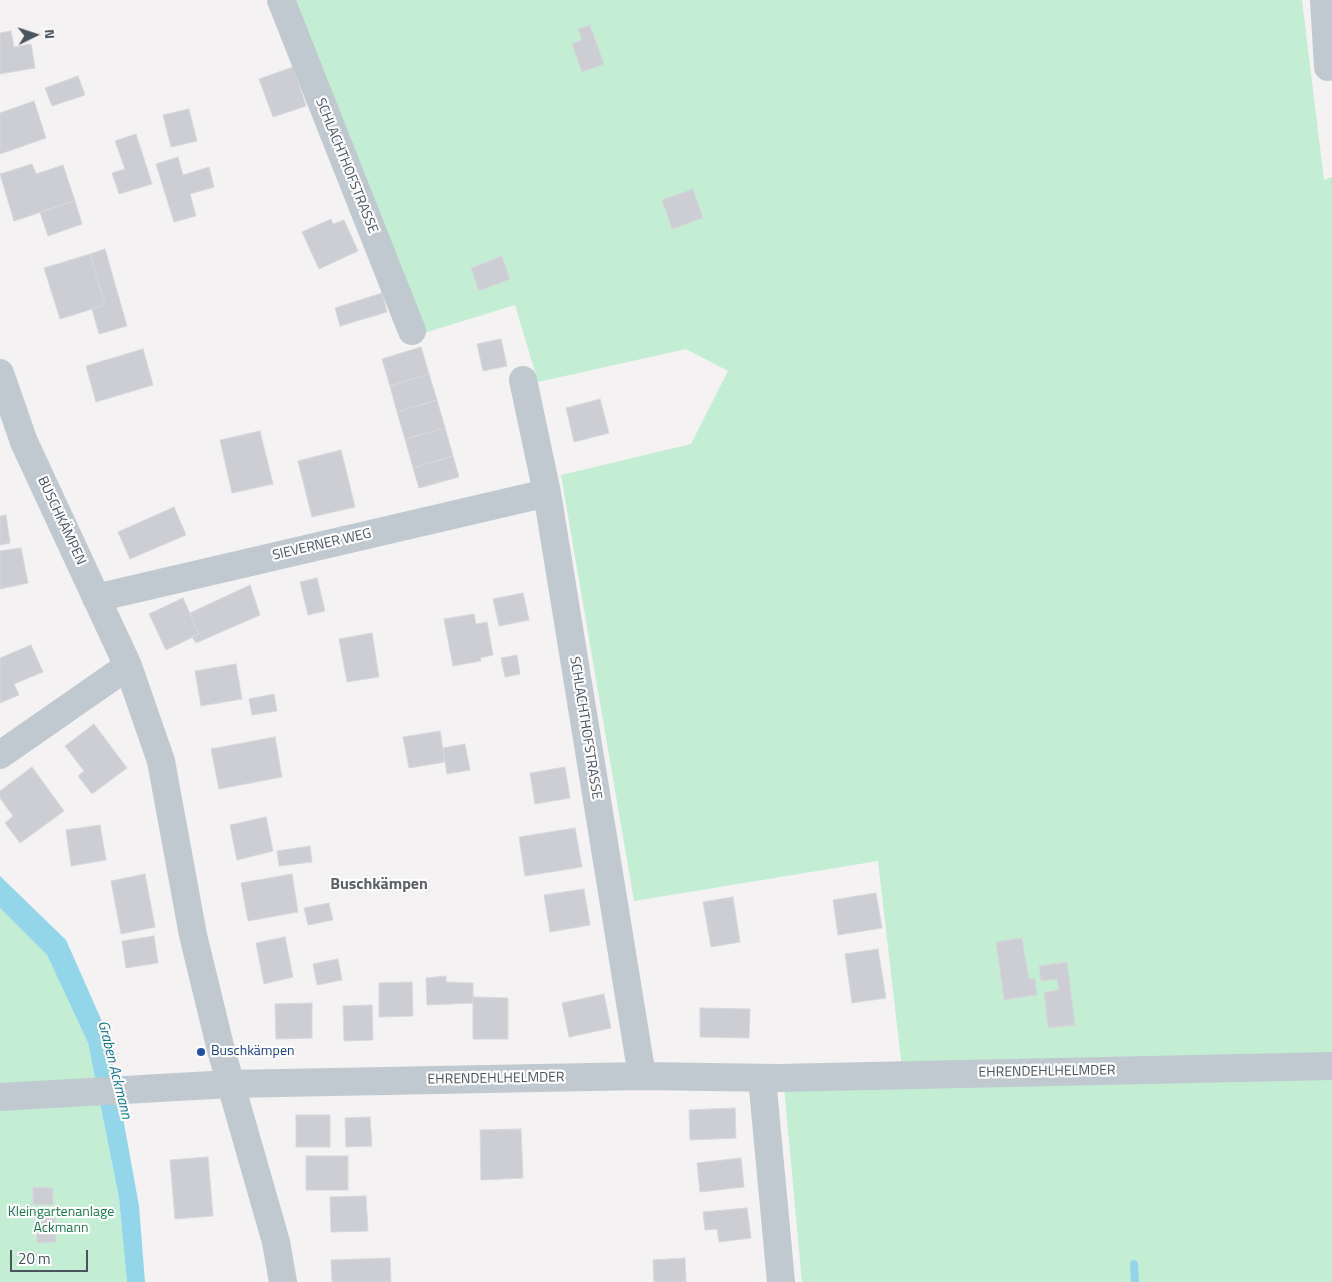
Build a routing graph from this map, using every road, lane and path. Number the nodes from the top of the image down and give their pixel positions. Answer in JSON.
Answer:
{"nodes":[{"id":1,"x":280,"y":0,"type":"edge"},
{"id":2,"x":1324,"y":0,"type":"edge"},
{"id":3,"x":1328,"y":67,"type":"dead end"},
{"id":4,"x":412,"y":331,"type":"dead end"},
{"id":5,"x":0,"y":373,"type":"edge"},
{"id":6,"x":524,"y":380,"type":"dead end"},
{"id":7,"x":547,"y":492,"type":"junction"},
{"id":8,"x":96,"y":598,"type":"junction"},
{"id":9,"x":128,"y":666,"type":"junction"},
{"id":10,"x":0,"y":755,"type":"edge"},
{"id":11,"x":1332,"y":1066,"type":"edge"},
{"id":12,"x":642,"y":1076,"type":"junction"},
{"id":13,"x":762,"y":1078,"type":"junction"},
{"id":14,"x":230,"y":1084,"type":"junction"},
{"id":15,"x":0,"y":1097,"type":"edge"},
{"id":16,"x":283,"y":1282,"type":"edge"},
{"id":17,"x":781,"y":1282,"type":"edge"}],
"edges":[{"from":1,"to":4,"type":"street","name":"SCHLACHTHOFSTRASSE"},
{"from":2,"to":3,"type":"street"},
{"from":5,"to":8,"type":"street","name":"BUSCHKÄMPEN"},
{"from":6,"to":7,"type":"street","name":"SCHLACHTHOFSTRASSE"},
{"from":7,"to":8,"type":"street","name":"SIEVERNER WEG"},
{"from":7,"to":12,"type":"street","name":"SCHLACHTHOFSTRASSE"},
{"from":8,"to":9,"type":"street","name":"BUSCHKÄMPEN"},
{"from":9,"to":10,"type":"street"},
{"from":9,"to":14,"type":"street","name":"BUSCHKÄMPEN"},
{"from":11,"to":13,"type":"street","name":"EHRENDEHLHELMDER"},
{"from":12,"to":13,"type":"street","name":"EHRENDEHLHELMDER"},
{"from":12,"to":14,"type":"street","name":"EHRENDEHLHELMDER"},
{"from":13,"to":17,"type":"street"},
{"from":14,"to":15,"type":"street","name":"EHRENDEHLHELMDER"},
{"from":14,"to":16,"type":"street","name":"BUSCHKÄMPEN"}]}
